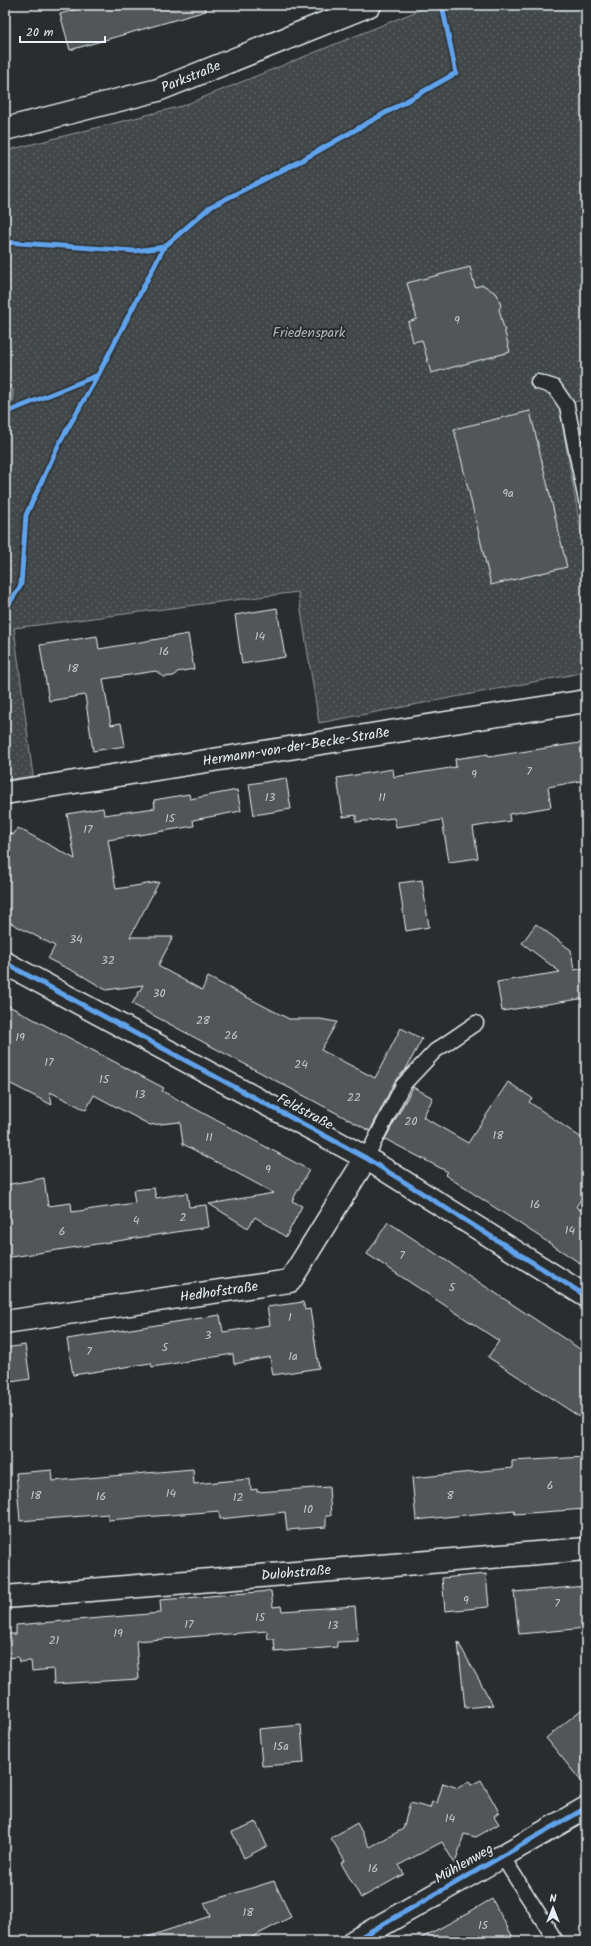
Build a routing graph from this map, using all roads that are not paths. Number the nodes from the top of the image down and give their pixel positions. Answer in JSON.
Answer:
{"nodes":[{"id":1,"x":370,"y":5,"type":"edge"},
{"id":2,"x":5,"y":129,"type":"edge"},
{"id":3,"x":538,"y":382,"type":"dead end"},
{"id":4,"x":586,"y":501,"type":"edge"},
{"id":5,"x":586,"y":701,"type":"edge"},
{"id":6,"x":5,"y":793,"type":"edge"},
{"id":7,"x":5,"y":963,"type":"edge"},
{"id":8,"x":476,"y":1023,"type":"dead end"},
{"id":9,"x":366,"y":1158,"type":"junction"},
{"id":10,"x":586,"y":1296,"type":"edge"},
{"id":11,"x":5,"y":1322,"type":"edge"},
{"id":12,"x":586,"y":1549,"type":"edge"},
{"id":13,"x":5,"y":1597,"type":"edge"},
{"id":14,"x":586,"y":1808,"type":"edge"},
{"id":15,"x":502,"y":1856,"type":"junction"},
{"id":16,"x":354,"y":1941,"type":"edge"},
{"id":17,"x":556,"y":1941,"type":"edge"}],
"edges":[{"from":1,"to":2,"type":"street","name":"Parkstraße"},
{"from":3,"to":4,"type":"lane"},
{"from":5,"to":6,"type":"street","name":"Hermann-von-der-Becke-Straße"},
{"from":7,"to":9,"type":"street","name":"Feldstraße"},
{"from":8,"to":9,"type":"lane"},
{"from":9,"to":10,"type":"street","name":"Feldstraße"},
{"from":9,"to":11,"type":"street","name":"Hedhofstraße"},
{"from":12,"to":13,"type":"street","name":"Dulohstraße"},
{"from":14,"to":15,"type":"street","name":"Mühlenweg"},
{"from":15,"to":16,"type":"street","name":"Mühlenweg"},
{"from":15,"to":17,"type":"lane"}]}
